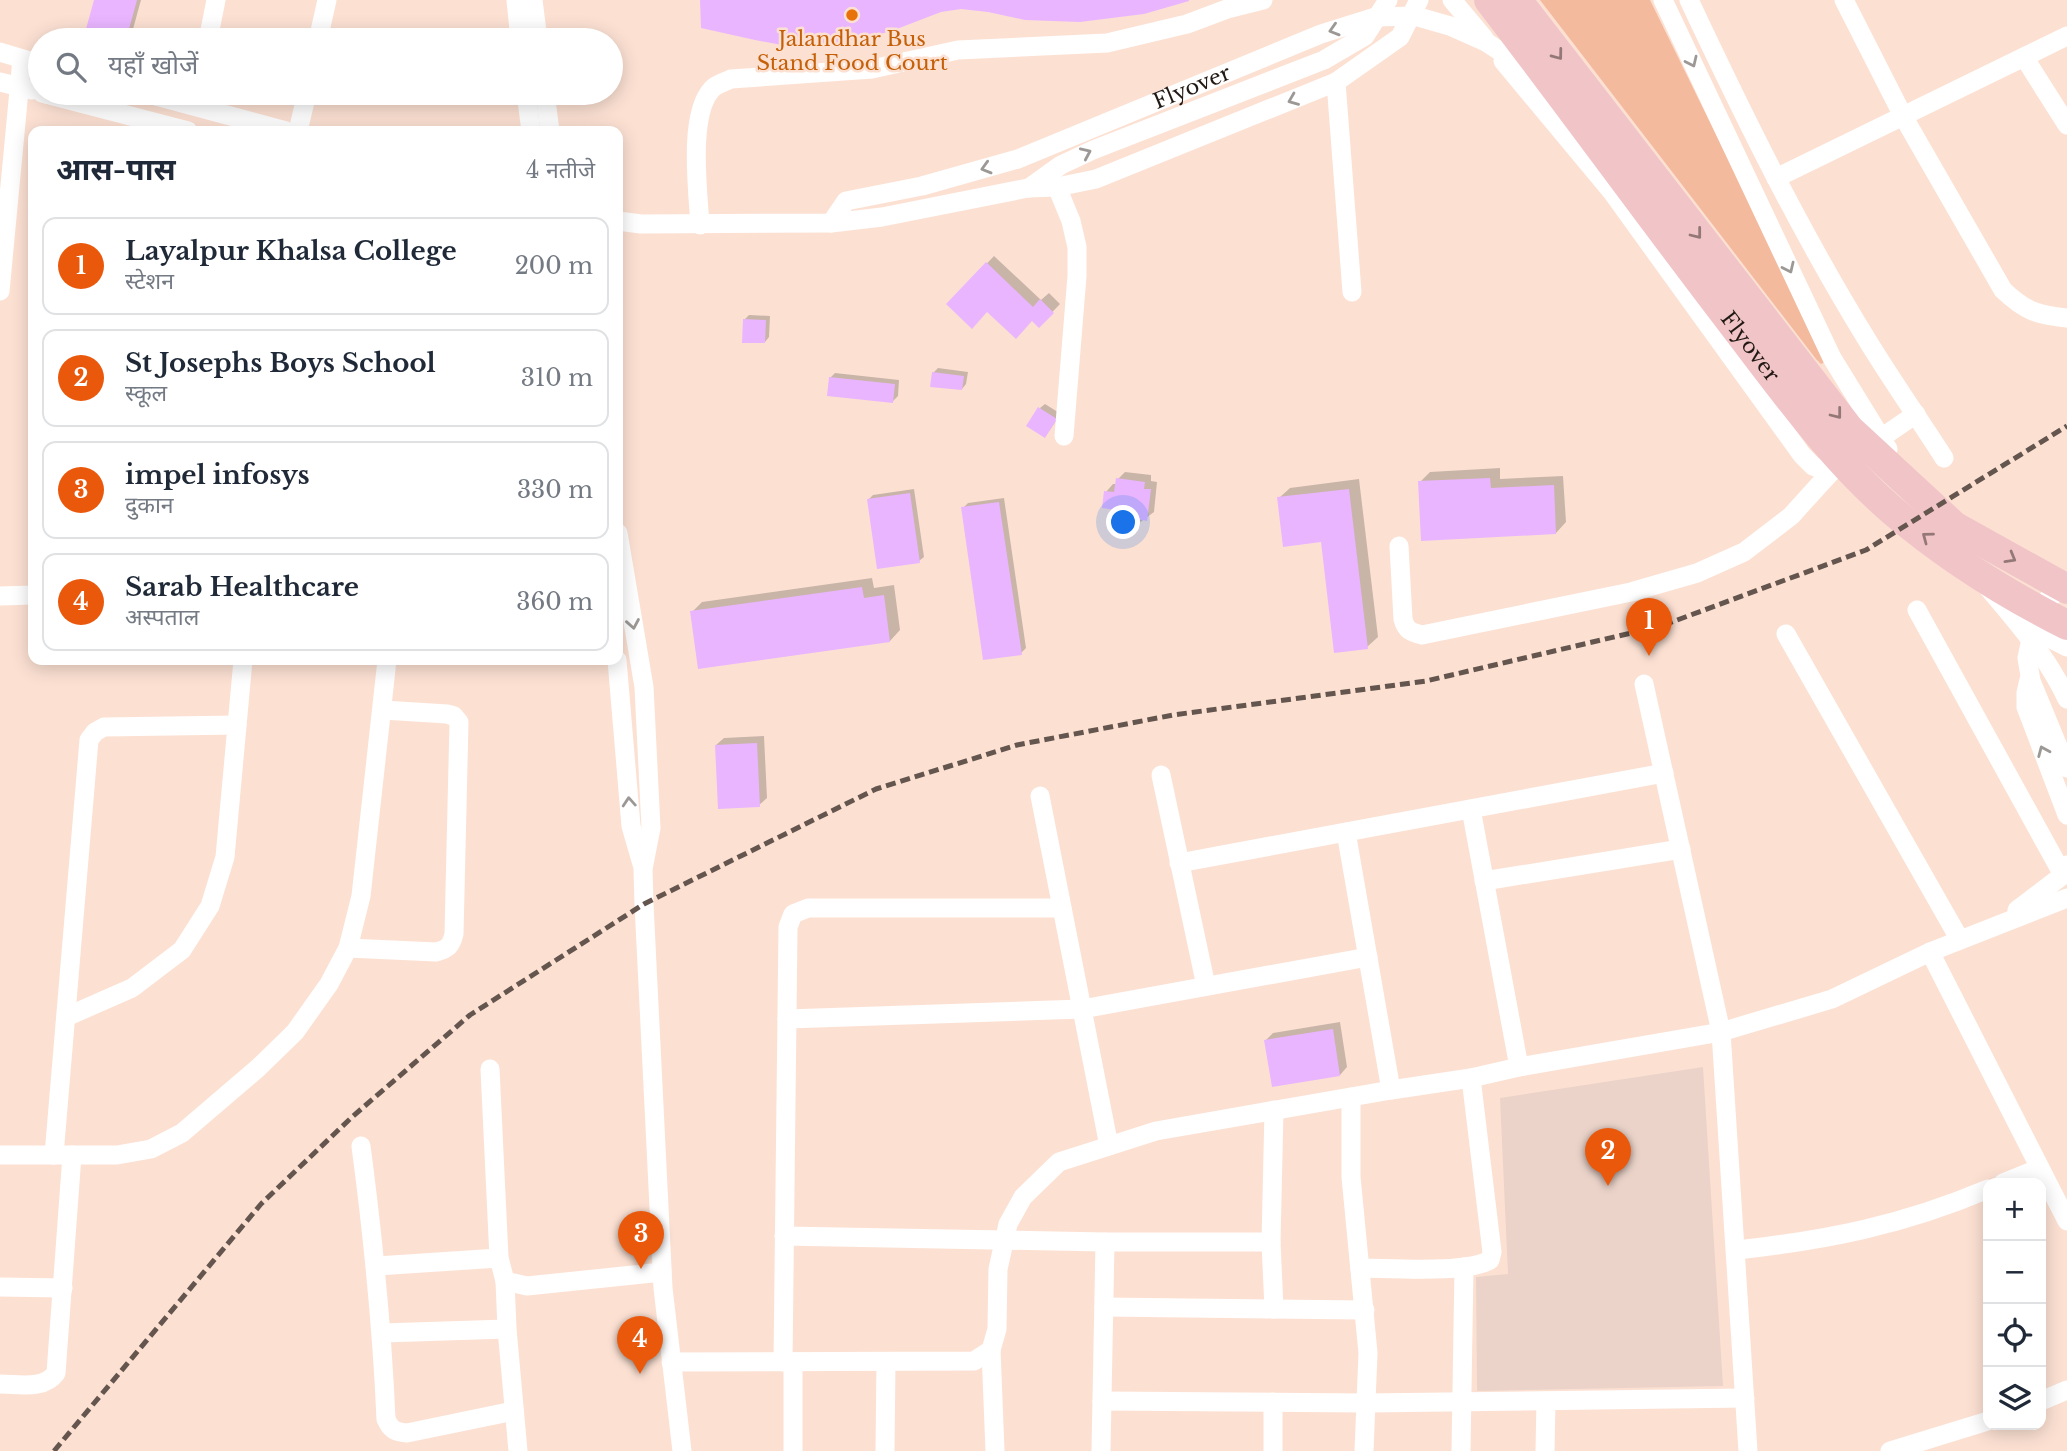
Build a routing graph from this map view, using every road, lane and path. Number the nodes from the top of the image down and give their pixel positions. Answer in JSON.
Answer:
{"nodes":[{"id":1,"x":216,"y":0,"type":"edge"},
{"id":2,"x":327,"y":0,"type":"edge"},
{"id":3,"x":516,"y":0,"type":"edge"},
{"id":4,"x":533,"y":0,"type":"edge"},
{"id":5,"x":1263,"y":0,"type":"edge"},
{"id":6,"x":1388,"y":0,"type":"edge"},
{"id":7,"x":1419,"y":0,"type":"edge"},
{"id":8,"x":1452,"y":0,"type":"edge"},
{"id":9,"x":1489,"y":0,"type":"edge"},
{"id":10,"x":1517,"y":0,"type":"edge"},
{"id":11,"x":1664,"y":0,"type":"edge"},
{"id":12,"x":1689,"y":0,"type":"edge"},
{"id":13,"x":1844,"y":0,"type":"edge"},
{"id":14,"x":210,"y":28,"type":"edge"},
{"id":15,"x":321,"y":28,"type":"edge"},
{"id":16,"x":519,"y":28,"type":"edge"},
{"id":17,"x":536,"y":28,"type":"edge"},
{"id":18,"x":2067,"y":36,"type":"edge"},
{"id":19,"x":0,"y":52,"type":"edge"},
{"id":20,"x":2024,"y":57,"type":"junction"},
{"id":21,"x":28,"y":60,"type":"edge"},
{"id":22,"x":28,"y":68,"type":"edge"},
{"id":23,"x":0,"y":82,"type":"edge"},
{"id":24,"x":1336,"y":82,"type":"junction"},
{"id":25,"x":1555,"y":86,"type":"junction"},
{"id":26,"x":20,"y":87,"type":"junction"},
{"id":27,"x":28,"y":89,"type":"edge"},
{"id":28,"x":87,"y":105,"type":"edge"},
{"id":29,"x":211,"y":105,"type":"edge"},
{"id":30,"x":304,"y":105,"type":"edge"},
{"id":31,"x":528,"y":105,"type":"edge"},
{"id":32,"x":547,"y":105,"type":"edge"},
{"id":33,"x":1903,"y":116,"type":"junction"},
{"id":34,"x":2067,"y":125,"type":"edge"},
{"id":35,"x":167,"y":126,"type":"edge"},
{"id":36,"x":271,"y":126,"type":"edge"},
{"id":37,"x":299,"y":126,"type":"edge"},
{"id":38,"x":530,"y":126,"type":"edge"},
{"id":39,"x":549,"y":126,"type":"edge"},
{"id":40,"x":1776,"y":178,"type":"junction"},
{"id":41,"x":1058,"y":187,"type":"junction"},
{"id":42,"x":1028,"y":188,"type":"junction"},
{"id":43,"x":623,"y":222,"type":"edge"},
{"id":44,"x":831,"y":223,"type":"junction"},
{"id":45,"x":700,"y":225,"type":"junction"},
{"id":46,"x":1,"y":266,"type":"edge"},
{"id":47,"x":0,"y":291,"type":"edge"},
{"id":48,"x":1352,"y":292,"type":"dead end"},
{"id":49,"x":2067,"y":318,"type":"edge"},
{"id":50,"x":1916,"y":414,"type":"junction"},
{"id":51,"x":1064,"y":436,"type":"dead end"},
{"id":52,"x":1944,"y":458,"type":"dead end"},
{"id":53,"x":1830,"y":473,"type":"junction"},
{"id":54,"x":1902,"y":478,"type":"junction"},
{"id":55,"x":1399,"y":546,"type":"dead end"},
{"id":56,"x":1980,"y":578,"type":"junction"},
{"id":57,"x":623,"y":583,"type":"edge"},
{"id":58,"x":2067,"y":587,"type":"edge"},
{"id":59,"x":28,"y":594,"type":"edge"},
{"id":60,"x":0,"y":596,"type":"edge"},
{"id":61,"x":1917,"y":610,"type":"dead end"},
{"id":62,"x":2067,"y":625,"type":"edge"},
{"id":63,"x":2033,"y":630,"type":"junction"},
{"id":64,"x":1786,"y":634,"type":"dead end"},
{"id":65,"x":2067,"y":648,"type":"edge"},
{"id":66,"x":243,"y":665,"type":"edge"},
{"id":67,"x":387,"y":665,"type":"edge"},
{"id":68,"x":617,"y":665,"type":"edge"},
{"id":69,"x":2067,"y":674,"type":"edge"},
{"id":70,"x":2030,"y":677,"type":"junction"},
{"id":71,"x":1644,"y":684,"type":"dead end"},
{"id":72,"x":2067,"y":699,"type":"edge"},
{"id":73,"x":383,"y":710,"type":"junction"},
{"id":74,"x":237,"y":725,"type":"junction"},
{"id":75,"x":2067,"y":768,"type":"edge"},
{"id":76,"x":1664,"y":773,"type":"junction"},
{"id":77,"x":1161,"y":775,"type":"dead end"},
{"id":78,"x":1040,"y":796,"type":"dead end"},
{"id":79,"x":1471,"y":809,"type":"junction"},
{"id":80,"x":2067,"y":815,"type":"edge"},
{"id":81,"x":1346,"y":832,"type":"junction"},
{"id":82,"x":1681,"y":849,"type":"junction"},
{"id":83,"x":1179,"y":863,"type":"junction"},
{"id":84,"x":643,"y":869,"type":"junction"},
{"id":85,"x":2065,"y":870,"type":"edge"},
{"id":86,"x":1484,"y":881,"type":"junction"},
{"id":87,"x":2065,"y":900,"type":"edge"},
{"id":88,"x":1062,"y":908,"type":"junction"},
{"id":89,"x":1984,"y":931,"type":"junction"},
{"id":90,"x":1960,"y":940,"type":"junction"},
{"id":91,"x":348,"y":948,"type":"junction"},
{"id":92,"x":1930,"y":952,"type":"junction"},
{"id":93,"x":1368,"y":957,"type":"junction"},
{"id":94,"x":1206,"y":986,"type":"junction"},
{"id":95,"x":1082,"y":1009,"type":"junction"},
{"id":96,"x":66,"y":1017,"type":"junction"},
{"id":97,"x":787,"y":1019,"type":"junction"},
{"id":98,"x":1721,"y":1032,"type":"junction"},
{"id":99,"x":1519,"y":1067,"type":"junction"},
{"id":100,"x":489,"y":1069,"type":"dead end"},
{"id":101,"x":1471,"y":1078,"type":"junction"},
{"id":102,"x":1391,"y":1090,"type":"junction"},
{"id":103,"x":1351,"y":1097,"type":"junction"},
{"id":104,"x":1274,"y":1110,"type":"junction"},
{"id":105,"x":361,"y":1146,"type":"dead end"},
{"id":106,"x":1109,"y":1146,"type":"junction"},
{"id":107,"x":0,"y":1155,"type":"edge"},
{"id":108,"x":63,"y":1155,"type":"junction"},
{"id":109,"x":2040,"y":1168,"type":"junction"},
{"id":110,"x":2015,"y":1178,"type":"edge"},
{"id":111,"x":1983,"y":1191,"type":"edge"},
{"id":112,"x":2067,"y":1221,"type":"edge"},
{"id":113,"x":784,"y":1236,"type":"junction"},
{"id":114,"x":1004,"y":1240,"type":"junction"},
{"id":115,"x":1105,"y":1242,"type":"junction"},
{"id":116,"x":1271,"y":1242,"type":"junction"},
{"id":117,"x":1737,"y":1250,"type":"junction"},
{"id":118,"x":499,"y":1258,"type":"junction"},
{"id":119,"x":377,"y":1266,"type":"junction"},
{"id":120,"x":1464,"y":1267,"type":"junction"},
{"id":121,"x":1360,"y":1268,"type":"junction"},
{"id":122,"x":662,"y":1272,"type":"junction"},
{"id":123,"x":505,"y":1281,"type":"junction"},
{"id":124,"x":0,"y":1287,"type":"edge"},
{"id":125,"x":64,"y":1288,"type":"junction"},
{"id":126,"x":1104,"y":1307,"type":"junction"},
{"id":127,"x":1274,"y":1309,"type":"junction"},
{"id":128,"x":1365,"y":1310,"type":"junction"},
{"id":129,"x":507,"y":1329,"type":"junction"},
{"id":130,"x":383,"y":1333,"type":"junction"},
{"id":131,"x":991,"y":1350,"type":"junction"},
{"id":132,"x":671,"y":1362,"type":"junction"},
{"id":133,"x":788,"y":1362,"type":"junction"},
{"id":134,"x":886,"y":1362,"type":"junction"},
{"id":135,"x":0,"y":1384,"type":"edge"},
{"id":136,"x":2067,"y":1390,"type":"edge"},
{"id":137,"x":1745,"y":1398,"type":"junction"},
{"id":138,"x":2046,"y":1399,"type":"edge"},
{"id":139,"x":1101,"y":1401,"type":"junction"},
{"id":140,"x":1546,"y":1401,"type":"junction"},
{"id":141,"x":1273,"y":1402,"type":"junction"},
{"id":142,"x":1464,"y":1402,"type":"junction"},
{"id":143,"x":1367,"y":1403,"type":"junction"},
{"id":144,"x":514,"y":1411,"type":"junction"},
{"id":145,"x":1983,"y":1423,"type":"edge"},
{"id":146,"x":518,"y":1451,"type":"edge"},
{"id":147,"x":682,"y":1451,"type":"edge"},
{"id":148,"x":793,"y":1451,"type":"edge"},
{"id":149,"x":885,"y":1451,"type":"edge"},
{"id":150,"x":995,"y":1451,"type":"edge"},
{"id":151,"x":1101,"y":1451,"type":"edge"},
{"id":152,"x":1273,"y":1451,"type":"edge"},
{"id":153,"x":1364,"y":1451,"type":"edge"},
{"id":154,"x":1461,"y":1451,"type":"edge"},
{"id":155,"x":1545,"y":1451,"type":"edge"},
{"id":156,"x":1748,"y":1451,"type":"edge"},
{"id":157,"x":1890,"y":1451,"type":"edge"}],
"edges":[{"from":1,"to":14,"type":"street"},
{"from":2,"to":15,"type":"street"},
{"from":3,"to":16,"type":"street"},
{"from":4,"to":17,"type":"street"},
{"from":5,"to":45,"type":"street"},
{"from":42,"to":6,"type":"street","one_way":true},
{"from":7,"to":24,"type":"street"},
{"from":8,"to":53,"type":"street"},
{"from":9,"to":25,"type":"highway","name":"Flyover"},
{"from":10,"to":54,"type":"highway","name":"Flyover","one_way":true},
{"from":11,"to":54,"type":"street","name":"Flyover","one_way":true},
{"from":12,"to":40,"type":"street"},
{"from":13,"to":33,"type":"street"},
{"from":18,"to":20,"type":"street"},
{"from":19,"to":21,"type":"street"},
{"from":20,"to":33,"type":"street"},
{"from":20,"to":34,"type":"street"},
{"from":22,"to":26,"type":"street"},
{"from":23,"to":26,"type":"street"},
{"from":24,"to":41,"type":"street","one_way":true},
{"from":24,"to":48,"type":"street"},
{"from":25,"to":44,"type":"street","name":"Flyover","one_way":true},
{"from":56,"to":25,"type":"highway","name":"Flyover","one_way":true},
{"from":26,"to":27,"type":"street"},
{"from":26,"to":46,"type":"street"},
{"from":28,"to":35,"type":"street"},
{"from":29,"to":36,"type":"street"},
{"from":30,"to":37,"type":"street"},
{"from":31,"to":38,"type":"street"},
{"from":32,"to":39,"type":"street"},
{"from":33,"to":40,"type":"street"},
{"from":33,"to":49,"type":"street"},
{"from":40,"to":50,"type":"street"},
{"from":41,"to":42,"type":"street"},
{"from":41,"to":51,"type":"street"},
{"from":42,"to":44,"type":"street"},
{"from":43,"to":45,"type":"street"},
{"from":44,"to":45,"type":"street"},
{"from":46,"to":47,"type":"street"},
{"from":50,"to":52,"type":"street"},
{"from":50,"to":53,"type":"street"},
{"from":53,"to":55,"type":"street"},
{"from":54,"to":58,"type":"highway","name":"Flyover","one_way":true},
{"from":56,"to":62,"type":"highway","name":"Flyover"},
{"from":56,"to":72,"type":"street","name":"Flyover"},
{"from":57,"to":84,"type":"street","one_way":true},
{"from":58,"to":63,"type":"street"},
{"from":59,"to":60,"type":"street"},
{"from":61,"to":85,"type":"street"},
{"from":63,"to":65,"type":"street"},
{"from":63,"to":69,"type":"street"},
{"from":63,"to":70,"type":"street"},
{"from":64,"to":90,"type":"street"},
{"from":66,"to":74,"type":"street"},
{"from":67,"to":73,"type":"street"},
{"from":84,"to":68,"type":"street","one_way":true},
{"from":70,"to":75,"type":"street"},
{"from":80,"to":70,"type":"street","one_way":true},
{"from":71,"to":76,"type":"street"},
{"from":73,"to":91,"type":"street"},
{"from":73,"to":91,"type":"street"},
{"from":74,"to":96,"type":"street"},
{"from":74,"to":96,"type":"street"},
{"from":76,"to":79,"type":"street"},
{"from":76,"to":82,"type":"street"},
{"from":77,"to":83,"type":"street"},
{"from":78,"to":88,"type":"street"},
{"from":79,"to":81,"type":"street"},
{"from":79,"to":86,"type":"street"},
{"from":81,"to":83,"type":"street"},
{"from":81,"to":93,"type":"street"},
{"from":82,"to":86,"type":"street"},
{"from":82,"to":98,"type":"street"},
{"from":83,"to":94,"type":"street"},
{"from":84,"to":122,"type":"street"},
{"from":85,"to":89,"type":"street"},
{"from":86,"to":99,"type":"street"},
{"from":87,"to":89,"type":"street"},
{"from":88,"to":95,"type":"street"},
{"from":88,"to":97,"type":"street"},
{"from":89,"to":90,"type":"street"},
{"from":90,"to":92,"type":"street"},
{"from":91,"to":108,"type":"street"},
{"from":92,"to":98,"type":"street"},
{"from":92,"to":109,"type":"street"},
{"from":93,"to":94,"type":"street"},
{"from":93,"to":102,"type":"street"},
{"from":94,"to":95,"type":"street"},
{"from":95,"to":97,"type":"street"},
{"from":95,"to":106,"type":"street"},
{"from":96,"to":108,"type":"street"},
{"from":97,"to":113,"type":"street"},
{"from":98,"to":99,"type":"street"},
{"from":98,"to":117,"type":"street"},
{"from":99,"to":101,"type":"street"},
{"from":100,"to":118,"type":"street"},
{"from":101,"to":102,"type":"street"},
{"from":101,"to":120,"type":"street"},
{"from":102,"to":103,"type":"street"},
{"from":103,"to":104,"type":"street"},
{"from":103,"to":121,"type":"street"},
{"from":104,"to":106,"type":"street"},
{"from":104,"to":116,"type":"street"},
{"from":105,"to":119,"type":"street"},
{"from":106,"to":114,"type":"street"},
{"from":107,"to":108,"type":"street"},
{"from":108,"to":125,"type":"street"},
{"from":109,"to":110,"type":"street"},
{"from":109,"to":112,"type":"street"},
{"from":111,"to":117,"type":"street"},
{"from":113,"to":114,"type":"street"},
{"from":113,"to":133,"type":"street"},
{"from":114,"to":115,"type":"street"},
{"from":114,"to":131,"type":"street"},
{"from":115,"to":116,"type":"street"},
{"from":115,"to":126,"type":"street"},
{"from":116,"to":127,"type":"street"},
{"from":117,"to":137,"type":"street"},
{"from":118,"to":119,"type":"street"},
{"from":118,"to":123,"type":"street"},
{"from":119,"to":130,"type":"street"},
{"from":120,"to":121,"type":"street"},
{"from":120,"to":142,"type":"street"},
{"from":121,"to":128,"type":"street"},
{"from":122,"to":123,"type":"street"},
{"from":122,"to":132,"type":"street"},
{"from":123,"to":129,"type":"street"},
{"from":124,"to":125,"type":"street"},
{"from":125,"to":135,"type":"street"},
{"from":126,"to":127,"type":"street"},
{"from":126,"to":139,"type":"street"},
{"from":127,"to":128,"type":"street"},
{"from":128,"to":143,"type":"street"},
{"from":129,"to":130,"type":"street"},
{"from":129,"to":144,"type":"street"},
{"from":130,"to":144,"type":"street"},
{"from":131,"to":134,"type":"street"},
{"from":131,"to":150,"type":"street"},
{"from":132,"to":133,"type":"street"},
{"from":132,"to":147,"type":"street"},
{"from":133,"to":134,"type":"street"},
{"from":133,"to":148,"type":"street"},
{"from":134,"to":149,"type":"street"},
{"from":136,"to":138,"type":"street"},
{"from":137,"to":140,"type":"street"},
{"from":137,"to":156,"type":"street"},
{"from":139,"to":141,"type":"street"},
{"from":139,"to":151,"type":"street"},
{"from":140,"to":142,"type":"street"},
{"from":140,"to":155,"type":"street"},
{"from":141,"to":143,"type":"street"},
{"from":141,"to":152,"type":"street"},
{"from":142,"to":143,"type":"street"},
{"from":142,"to":154,"type":"street"},
{"from":143,"to":153,"type":"street"},
{"from":144,"to":146,"type":"street"},
{"from":145,"to":157,"type":"street"}]}
